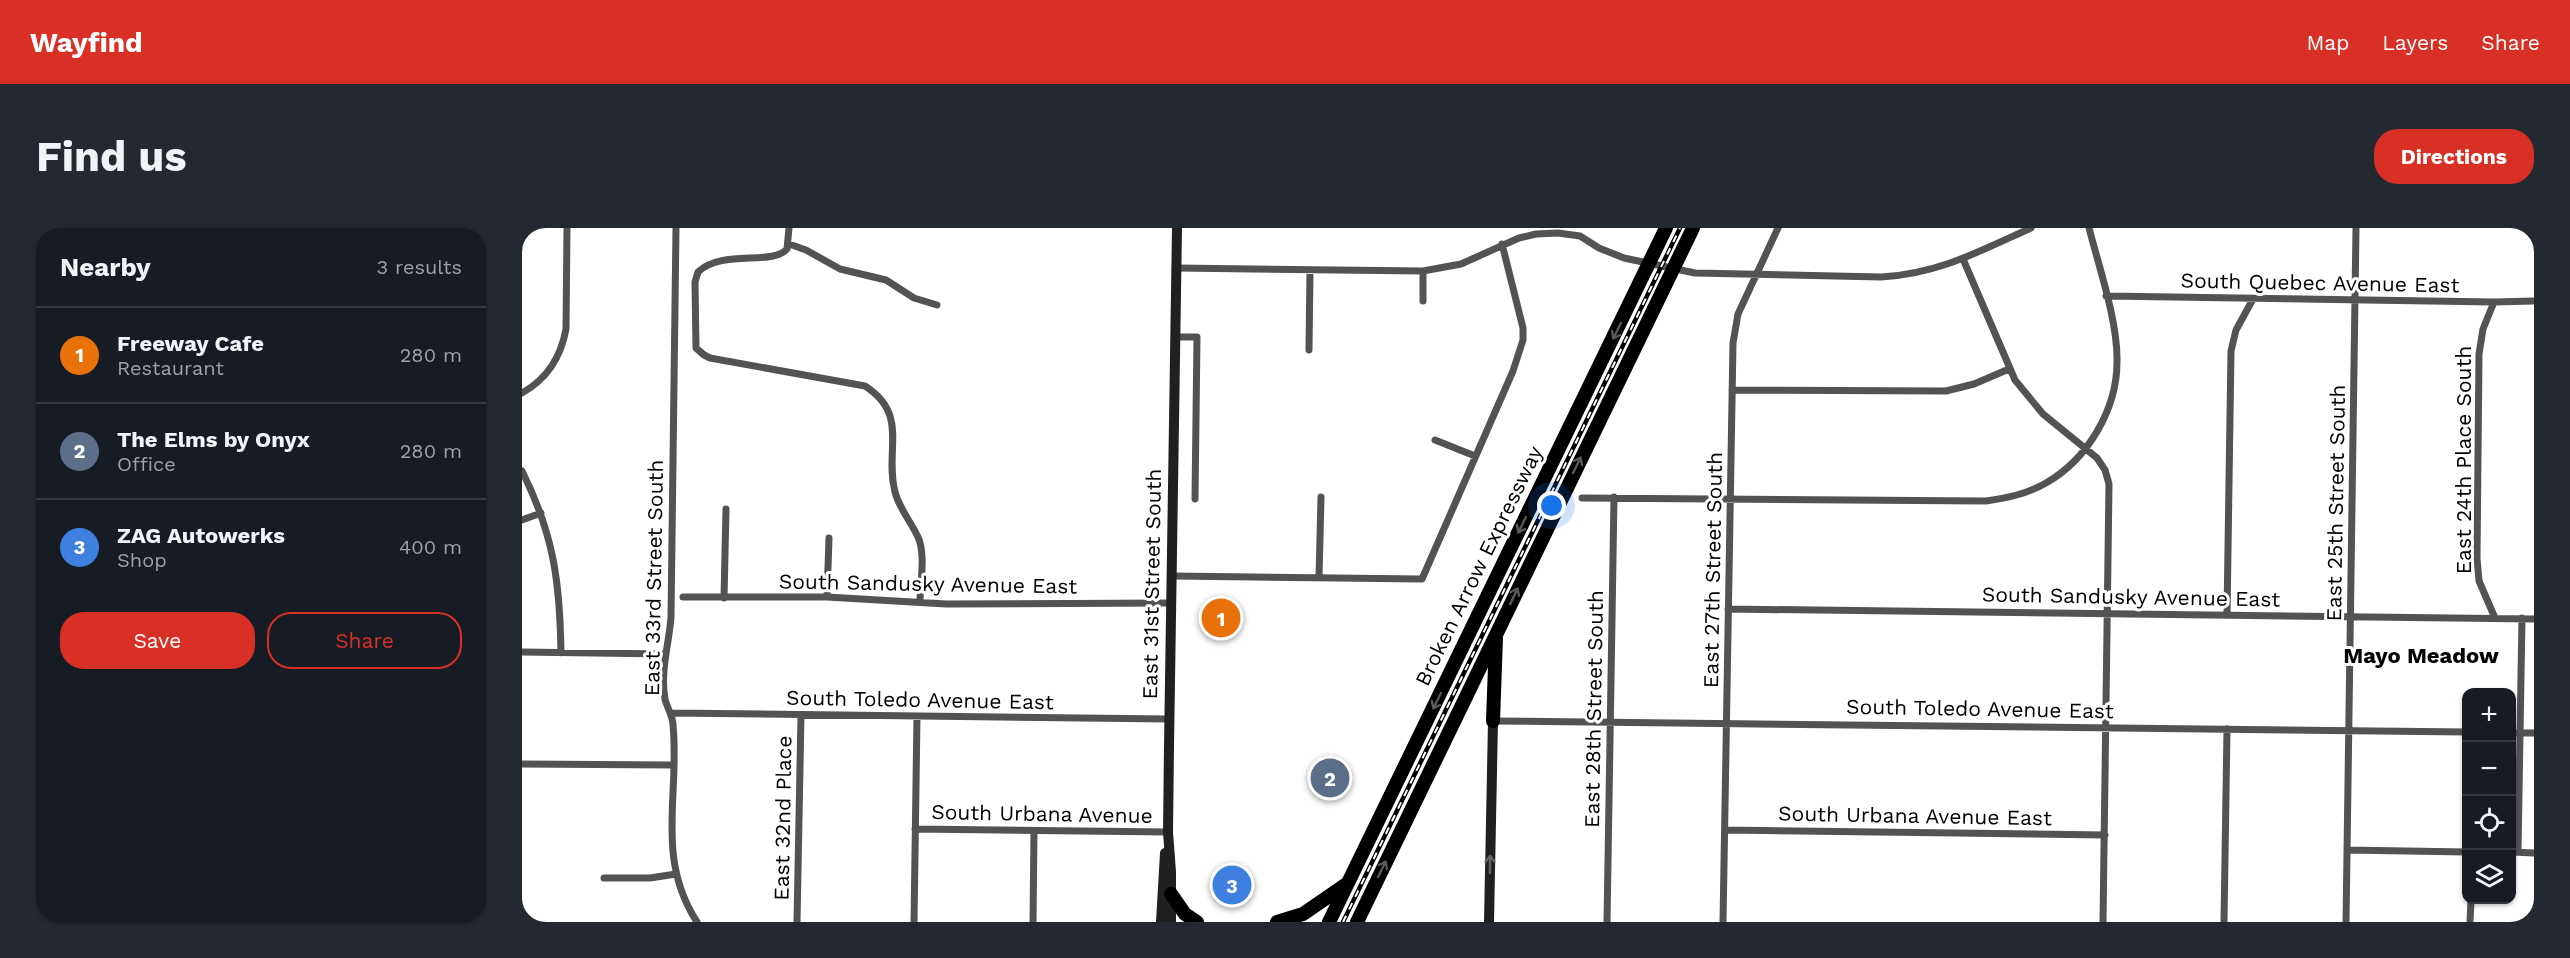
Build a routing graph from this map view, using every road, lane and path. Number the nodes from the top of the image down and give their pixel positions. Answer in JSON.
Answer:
{"nodes":[{"id":1,"x":567,"y":228,"type":"edge"},
{"id":2,"x":676,"y":228,"type":"edge"},
{"id":3,"x":789,"y":228,"type":"edge"},
{"id":4,"x":1177,"y":228,"type":"edge"},
{"id":5,"x":1584,"y":228,"type":"edge"},
{"id":6,"x":1666,"y":228,"type":"edge"},
{"id":7,"x":1693,"y":228,"type":"edge"},
{"id":8,"x":1778,"y":228,"type":"edge"},
{"id":9,"x":2031,"y":228,"type":"edge"},
{"id":10,"x":2089,"y":228,"type":"edge"},
{"id":11,"x":2356,"y":228,"type":"edge"},
{"id":12,"x":1580,"y":236,"type":"junction"},
{"id":13,"x":789,"y":244,"type":"junction"},
{"id":14,"x":1502,"y":244,"type":"junction"},
{"id":15,"x":1963,"y":259,"type":"junction"},
{"id":16,"x":1177,"y":268,"type":"junction"},
{"id":17,"x":1310,"y":270,"type":"junction"},
{"id":18,"x":1424,"y":271,"type":"junction"},
{"id":19,"x":1755,"y":275,"type":"junction"},
{"id":20,"x":2106,"y":296,"type":"junction"},
{"id":21,"x":2253,"y":299,"type":"junction"},
{"id":22,"x":2356,"y":300,"type":"junction"},
{"id":23,"x":1423,"y":301,"type":"dead end"},
{"id":24,"x":2534,"y":301,"type":"edge"},
{"id":25,"x":2494,"y":302,"type":"junction"},
{"id":26,"x":936,"y":306,"type":"dead end"},
{"id":27,"x":1176,"y":337,"type":"junction"},
{"id":28,"x":1309,"y":350,"type":"dead end"},
{"id":29,"x":2009,"y":369,"type":"junction"},
{"id":30,"x":1732,"y":390,"type":"junction"},
{"id":31,"x":522,"y":393,"type":"edge"},
{"id":32,"x":1434,"y":440,"type":"dead end"},
{"id":33,"x":2085,"y":448,"type":"junction"},
{"id":34,"x":1475,"y":456,"type":"junction"},
{"id":35,"x":522,"y":471,"type":"edge"},
{"id":36,"x":1321,"y":497,"type":"dead end"},
{"id":37,"x":1614,"y":497,"type":"junction"},
{"id":38,"x":1582,"y":498,"type":"dead end"},
{"id":39,"x":1195,"y":499,"type":"dead end"},
{"id":40,"x":1730,"y":499,"type":"junction"},
{"id":41,"x":726,"y":509,"type":"dead end"},
{"id":42,"x":541,"y":513,"type":"junction"},
{"id":43,"x":522,"y":519,"type":"edge"},
{"id":44,"x":829,"y":538,"type":"dead end"},
{"id":45,"x":1172,"y":576,"type":"junction"},
{"id":46,"x":1319,"y":578,"type":"junction"},
{"id":47,"x":683,"y":597,"type":"dead end"},
{"id":48,"x":827,"y":597,"type":"junction"},
{"id":49,"x":724,"y":598,"type":"junction"},
{"id":50,"x":920,"y":602,"type":"junction"},
{"id":51,"x":1171,"y":603,"type":"junction"},
{"id":52,"x":1728,"y":609,"type":"junction"},
{"id":53,"x":2108,"y":613,"type":"junction"},
{"id":54,"x":2228,"y":615,"type":"junction"},
{"id":55,"x":2352,"y":617,"type":"junction"},
{"id":56,"x":2495,"y":618,"type":"junction"},
{"id":57,"x":2522,"y":618,"type":"junction"},
{"id":58,"x":2534,"y":619,"type":"edge"},
{"id":59,"x":1496,"y":636,"type":"junction"},
{"id":60,"x":522,"y":652,"type":"edge"},
{"id":61,"x":561,"y":652,"type":"junction"},
{"id":62,"x":665,"y":654,"type":"junction"},
{"id":63,"x":671,"y":713,"type":"junction"},
{"id":64,"x":801,"y":715,"type":"junction"},
{"id":65,"x":917,"y":716,"type":"junction"},
{"id":66,"x":1169,"y":719,"type":"junction"},
{"id":67,"x":1493,"y":721,"type":"junction"},
{"id":68,"x":1610,"y":723,"type":"junction"},
{"id":69,"x":1727,"y":723,"type":"junction"},
{"id":70,"x":2106,"y":727,"type":"junction"},
{"id":71,"x":2227,"y":729,"type":"junction"},
{"id":72,"x":2348,"y":731,"type":"junction"},
{"id":73,"x":2462,"y":732,"type":"edge"},
{"id":74,"x":2516,"y":733,"type":"edge"},
{"id":75,"x":2520,"y":733,"type":"junction"},
{"id":76,"x":2534,"y":733,"type":"edge"},
{"id":77,"x":522,"y":764,"type":"edge"},
{"id":78,"x":672,"y":765,"type":"junction"},
{"id":79,"x":915,"y":829,"type":"junction"},
{"id":80,"x":1725,"y":830,"type":"junction"},
{"id":81,"x":1035,"y":831,"type":"junction"},
{"id":82,"x":1168,"y":832,"type":"junction"},
{"id":83,"x":2105,"y":835,"type":"junction"},
{"id":84,"x":2347,"y":850,"type":"junction"},
{"id":85,"x":2515,"y":850,"type":"edge"},
{"id":86,"x":2462,"y":852,"type":"edge"},
{"id":87,"x":2516,"y":852,"type":"edge"},
{"id":88,"x":2534,"y":853,"type":"edge"},
{"id":89,"x":676,"y":874,"type":"junction"},
{"id":90,"x":604,"y":878,"type":"dead end"},
{"id":91,"x":1348,"y":883,"type":"junction"},
{"id":92,"x":1171,"y":894,"type":"junction"},
{"id":93,"x":2471,"y":904,"type":"edge"},
{"id":94,"x":697,"y":922,"type":"edge"},
{"id":95,"x":797,"y":922,"type":"edge"},
{"id":96,"x":914,"y":922,"type":"edge"},
{"id":97,"x":1033,"y":922,"type":"edge"},
{"id":98,"x":1161,"y":922,"type":"edge"},
{"id":99,"x":1171,"y":922,"type":"edge"},
{"id":100,"x":1197,"y":922,"type":"edge"},
{"id":101,"x":1276,"y":922,"type":"edge"},
{"id":102,"x":1329,"y":922,"type":"edge"},
{"id":103,"x":1357,"y":922,"type":"edge"},
{"id":104,"x":1488,"y":922,"type":"edge"},
{"id":105,"x":1607,"y":922,"type":"edge"},
{"id":106,"x":1723,"y":922,"type":"edge"},
{"id":107,"x":2103,"y":922,"type":"edge"},
{"id":108,"x":2224,"y":922,"type":"edge"},
{"id":109,"x":2346,"y":922,"type":"edge"},
{"id":110,"x":2470,"y":922,"type":"edge"}],
"edges":[{"from":1,"to":31,"type":"street"},
{"from":2,"to":62,"type":"street","name":"East 33rd Street South"},
{"from":3,"to":13,"type":"street"},
{"from":4,"to":16,"type":"main road","name":"East 31st Street South"},
{"from":5,"to":12,"type":"street"},
{"from":6,"to":91,"type":"highway","name":"Broken Arrow Expressway","one_way":true},
{"from":59,"to":7,"type":"highway","name":"Broken Arrow Expressway","one_way":true},
{"from":8,"to":19,"type":"street","name":"East 27th Street South"},
{"from":9,"to":15,"type":"street"},
{"from":10,"to":20,"type":"street"},
{"from":11,"to":22,"type":"street","name":"East 25th Street South"},
{"from":12,"to":14,"type":"street"},
{"from":12,"to":19,"type":"street"},
{"from":13,"to":26,"type":"street"},
{"from":13,"to":50,"type":"street"},
{"from":14,"to":18,"type":"street"},
{"from":14,"to":34,"type":"street"},
{"from":15,"to":19,"type":"street"},
{"from":15,"to":29,"type":"street"},
{"from":16,"to":17,"type":"street"},
{"from":16,"to":27,"type":"main road","name":"East 31st Street South"},
{"from":17,"to":18,"type":"street"},
{"from":17,"to":28,"type":"street"},
{"from":18,"to":23,"type":"street"},
{"from":19,"to":30,"type":"street","name":"East 27th Street South"},
{"from":20,"to":21,"type":"street","name":"South Quebec Avenue East"},
{"from":20,"to":33,"type":"street"},
{"from":21,"to":22,"type":"street","name":"South Quebec Avenue East"},
{"from":21,"to":54,"type":"street"},
{"from":22,"to":25,"type":"street","name":"South Quebec Avenue East"},
{"from":22,"to":55,"type":"street","name":"East 25th Street South"},
{"from":24,"to":25,"type":"street","name":"South Quebec Avenue East"},
{"from":25,"to":56,"type":"street","name":"East 24th Place South"},
{"from":27,"to":39,"type":"street","name":"East 31st Street South"},
{"from":27,"to":45,"type":"main road","name":"East 31st Street South"},
{"from":29,"to":30,"type":"street"},
{"from":29,"to":33,"type":"street"},
{"from":30,"to":40,"type":"street","name":"East 27th Street South"},
{"from":32,"to":34,"type":"street"},
{"from":33,"to":40,"type":"street"},
{"from":33,"to":53,"type":"street"},
{"from":34,"to":46,"type":"street"},
{"from":35,"to":42,"type":"street"},
{"from":36,"to":46,"type":"street"},
{"from":37,"to":38,"type":"street"},
{"from":37,"to":40,"type":"street"},
{"from":37,"to":68,"type":"street","name":"East 28th Street South"},
{"from":40,"to":52,"type":"street","name":"East 27th Street South"},
{"from":41,"to":49,"type":"street"},
{"from":42,"to":43,"type":"street"},
{"from":42,"to":61,"type":"street"},
{"from":44,"to":48,"type":"street"},
{"from":45,"to":46,"type":"street"},
{"from":45,"to":51,"type":"main road","name":"East 31st Street South"},
{"from":47,"to":49,"type":"street","name":"South Sandusky Avenue East"},
{"from":48,"to":49,"type":"street","name":"South Sandusky Avenue East"},
{"from":48,"to":50,"type":"street","name":"South Sandusky Avenue East"},
{"from":50,"to":51,"type":"street","name":"South Sandusky Avenue East"},
{"from":51,"to":66,"type":"main road","name":"East 31st Street South"},
{"from":52,"to":53,"type":"street","name":"South Sandusky Avenue East"},
{"from":52,"to":69,"type":"street","name":"East 27th Street South"},
{"from":53,"to":54,"type":"street","name":"South Sandusky Avenue East"},
{"from":53,"to":70,"type":"street"},
{"from":54,"to":55,"type":"street","name":"South Sandusky Avenue East"},
{"from":55,"to":56,"type":"street","name":"South Sandusky Avenue East"},
{"from":55,"to":72,"type":"street","name":"East 25th Street South"},
{"from":56,"to":57,"type":"street","name":"South Sandusky Avenue East"},
{"from":57,"to":58,"type":"street","name":"South Sandusky Avenue East"},
{"from":57,"to":75,"type":"street"},
{"from":59,"to":67,"type":"highway"},
{"from":103,"to":59,"type":"highway","name":"Broken Arrow Expressway","one_way":true},
{"from":60,"to":61,"type":"street"},
{"from":61,"to":62,"type":"street"},
{"from":62,"to":63,"type":"street","name":"East 33rd Street South"},
{"from":63,"to":64,"type":"street","name":"South Toledo Avenue East"},
{"from":63,"to":78,"type":"street","name":"East 33rd Street South"},
{"from":64,"to":65,"type":"street","name":"South Toledo Avenue East"},
{"from":64,"to":95,"type":"street","name":"East 32nd Place"},
{"from":65,"to":66,"type":"street","name":"South Toledo Avenue East"},
{"from":65,"to":79,"type":"street"},
{"from":66,"to":82,"type":"main road","name":"East 31st Street South"},
{"from":67,"to":68,"type":"street","name":"South Toledo Avenue East"},
{"from":104,"to":67,"type":"main road","one_way":true},
{"from":68,"to":69,"type":"street","name":"South Toledo Avenue East"},
{"from":68,"to":105,"type":"street","name":"East 28th Street South"},
{"from":69,"to":70,"type":"street","name":"South Toledo Avenue East"},
{"from":69,"to":80,"type":"street","name":"East 27th Street South"},
{"from":70,"to":71,"type":"street","name":"South Toledo Avenue East"},
{"from":70,"to":83,"type":"street"},
{"from":71,"to":72,"type":"street","name":"South Toledo Avenue East"},
{"from":71,"to":108,"type":"street"},
{"from":72,"to":73,"type":"street","name":"South Toledo Avenue East"},
{"from":72,"to":84,"type":"street","name":"East 25th Street South"},
{"from":74,"to":75,"type":"street"},
{"from":75,"to":76,"type":"street"},
{"from":75,"to":85,"type":"street"},
{"from":77,"to":78,"type":"street"},
{"from":78,"to":89,"type":"street","name":"East 33rd Street South"},
{"from":79,"to":81,"type":"street","name":"South Urbana Avenue"},
{"from":79,"to":96,"type":"street"},
{"from":80,"to":83,"type":"street","name":"South Urbana Avenue East"},
{"from":80,"to":106,"type":"street","name":"East 27th Street South"},
{"from":81,"to":82,"type":"street","name":"South Urbana Avenue"},
{"from":81,"to":97,"type":"street"},
{"from":82,"to":92,"type":"main road","name":"East 31st Street South"},
{"from":82,"to":98,"type":"main road","name":"East 31st Street South"},
{"from":83,"to":107,"type":"street"},
{"from":84,"to":86,"type":"street"},
{"from":84,"to":109,"type":"street","name":"East 25th Street South"},
{"from":87,"to":88,"type":"street"},
{"from":89,"to":90,"type":"street"},
{"from":89,"to":94,"type":"street","name":"East 33rd Street South"},
{"from":91,"to":101,"type":"highway"},
{"from":91,"to":102,"type":"highway","name":"Broken Arrow Expressway"},
{"from":92,"to":99,"type":"main road","name":"East 31st Street South"},
{"from":92,"to":100,"type":"highway"},
{"from":93,"to":110,"type":"street"}]}
